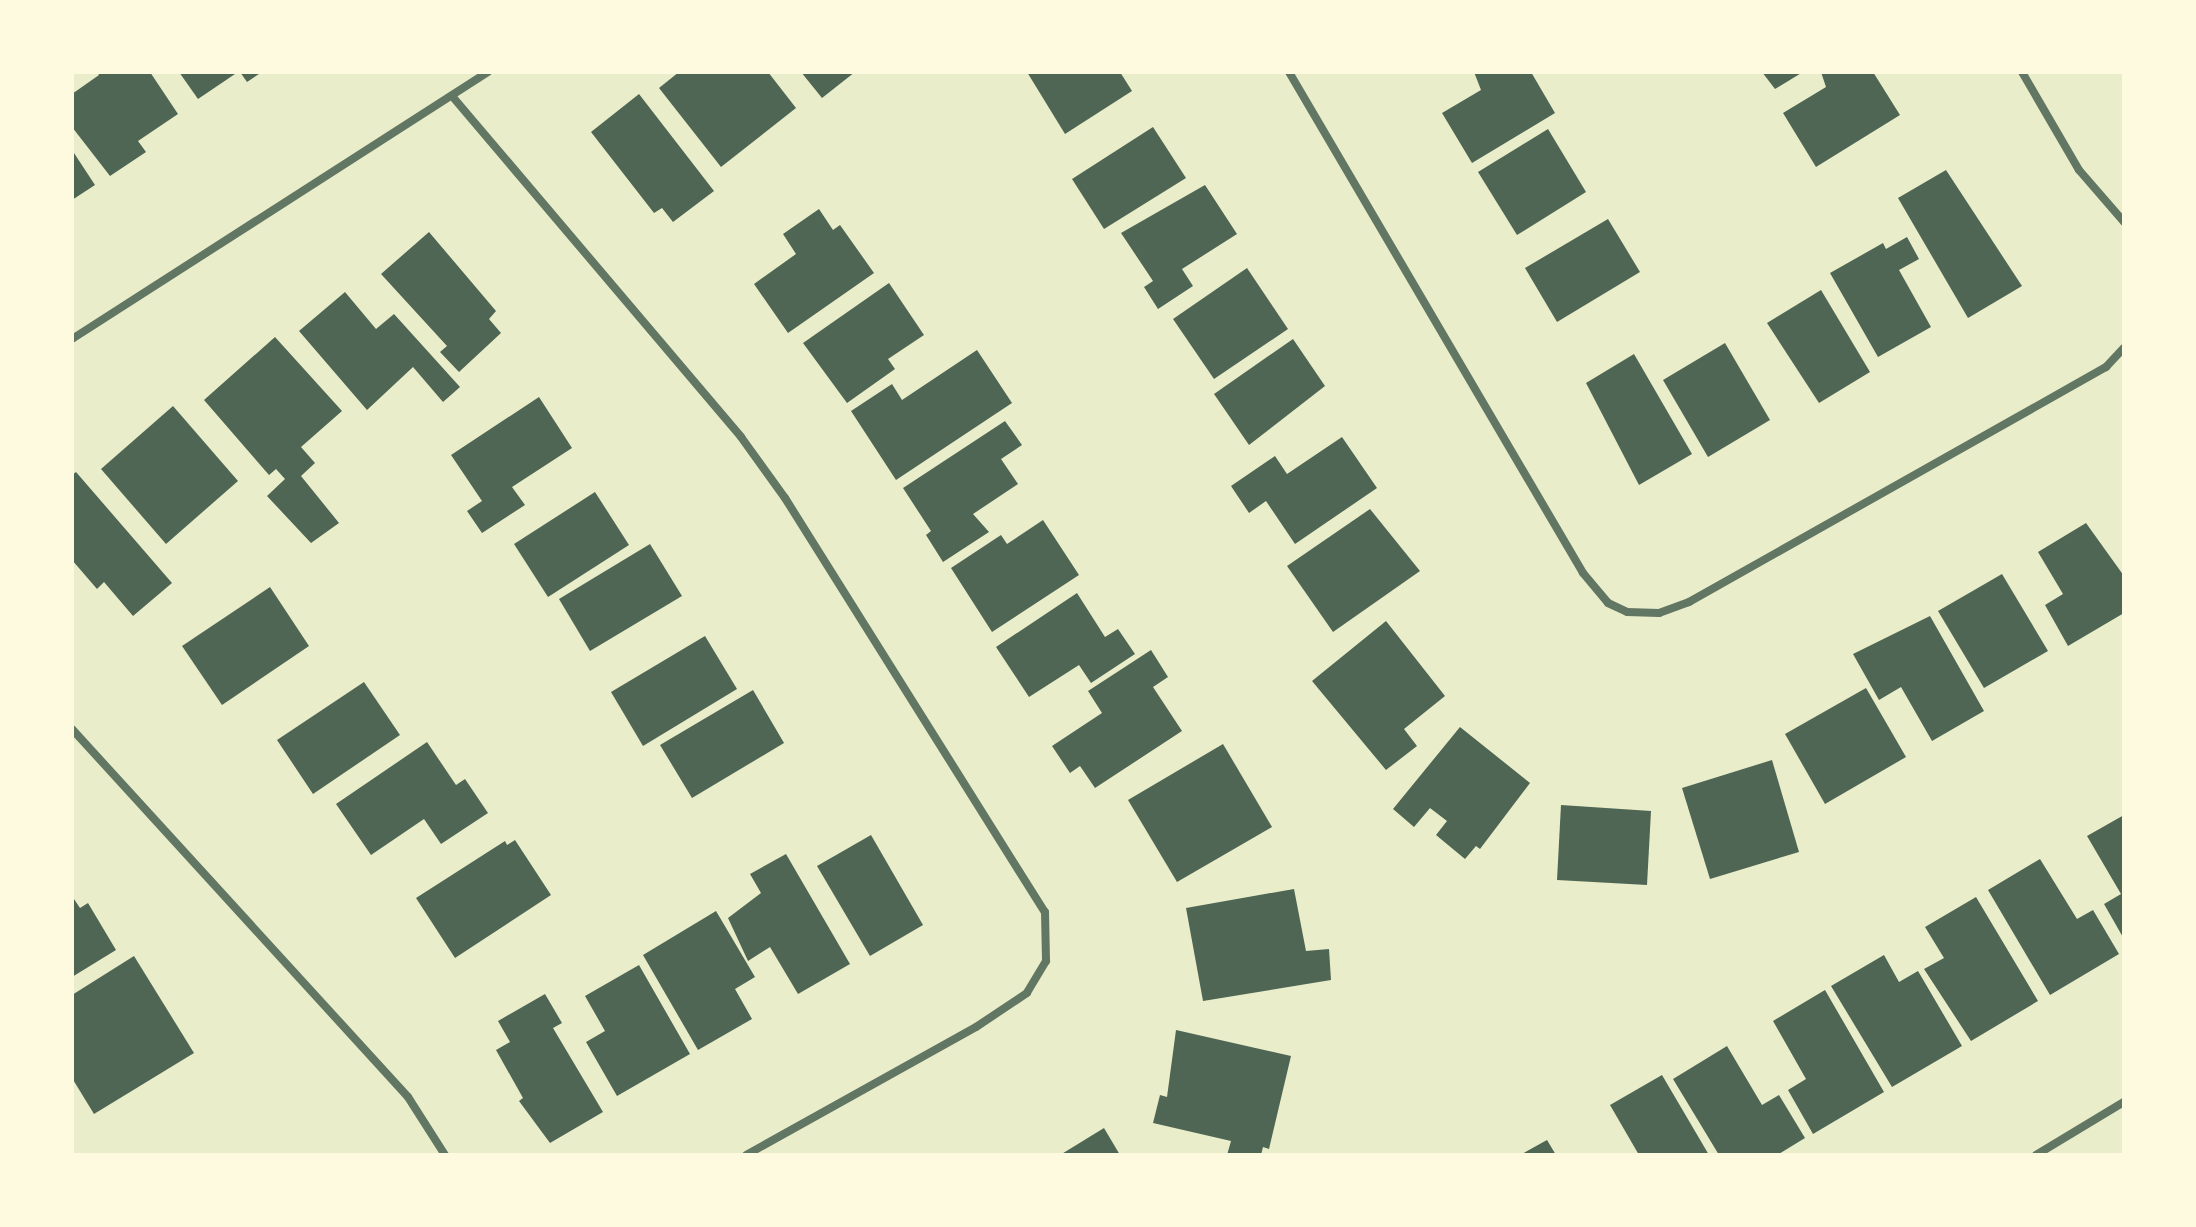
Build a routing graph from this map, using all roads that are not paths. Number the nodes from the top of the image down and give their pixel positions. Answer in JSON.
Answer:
{"nodes":[{"id":1,"x":488,"y":72,"type":"edge"},
{"id":2,"x":1289,"y":72,"type":"edge"},
{"id":3,"x":2022,"y":72,"type":"edge"},
{"id":4,"x":452,"y":96,"type":"junction"},
{"id":5,"x":2124,"y":222,"type":"edge"},
{"id":6,"x":72,"y":339,"type":"edge"},
{"id":7,"x":2124,"y":348,"type":"edge"},
{"id":8,"x":72,"y":729,"type":"edge"},
{"id":9,"x":2124,"y":1102,"type":"edge"},
{"id":10,"x":445,"y":1155,"type":"edge"},
{"id":11,"x":746,"y":1155,"type":"edge"},
{"id":12,"x":2036,"y":1155,"type":"edge"}],
"edges":[{"from":1,"to":4,"type":"street"},
{"from":2,"to":7,"type":"street"},
{"from":3,"to":5,"type":"street"},
{"from":4,"to":6,"type":"street"},
{"from":4,"to":11,"type":"street"},
{"from":8,"to":10,"type":"street"},
{"from":9,"to":12,"type":"street"}]}
